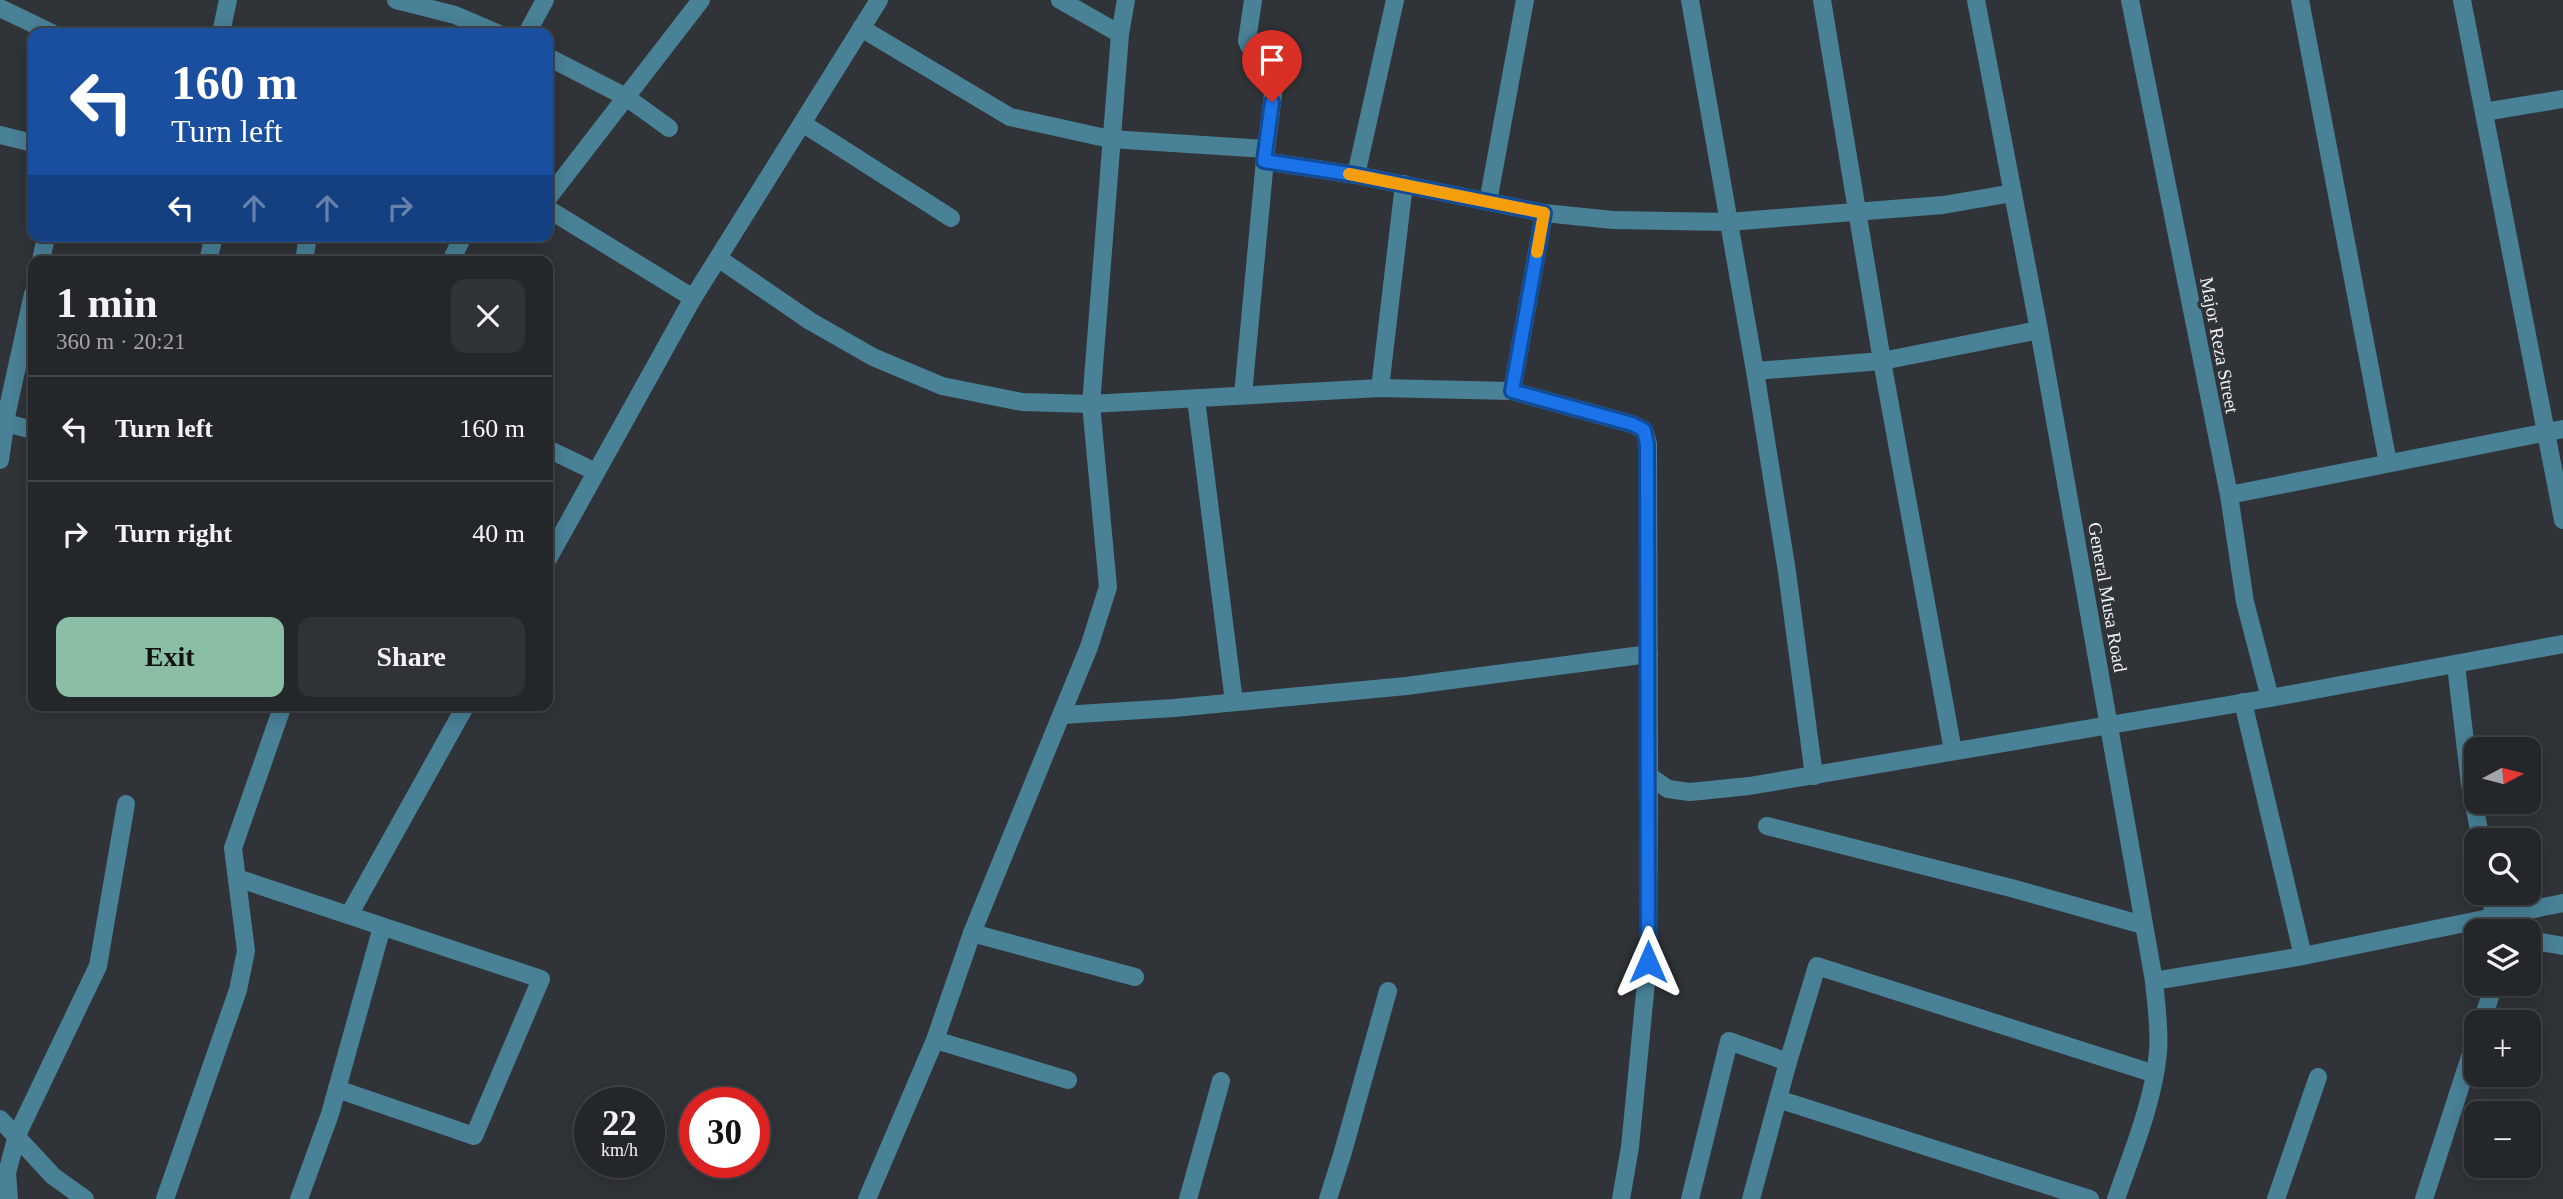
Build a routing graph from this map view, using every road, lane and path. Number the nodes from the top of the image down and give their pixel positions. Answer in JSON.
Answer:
{"nodes":[{"id":1,"x":228,"y":0,"type":"edge"},
{"id":2,"x":396,"y":0,"type":"edge"},
{"id":3,"x":545,"y":0,"type":"edge"},
{"id":4,"x":701,"y":0,"type":"edge"},
{"id":5,"x":879,"y":0,"type":"edge"},
{"id":6,"x":1060,"y":0,"type":"edge"},
{"id":7,"x":1126,"y":0,"type":"edge"},
{"id":8,"x":1253,"y":0,"type":"edge"},
{"id":9,"x":1395,"y":0,"type":"edge"},
{"id":10,"x":1525,"y":0,"type":"edge"},
{"id":11,"x":1690,"y":0,"type":"edge"},
{"id":12,"x":1822,"y":0,"type":"edge"},
{"id":13,"x":1976,"y":0,"type":"edge"},
{"id":14,"x":2130,"y":0,"type":"edge"},
{"id":15,"x":2300,"y":0,"type":"edge"},
{"id":16,"x":2462,"y":0,"type":"edge"},
{"id":17,"x":0,"y":8,"type":"edge"},
{"id":18,"x":42,"y":28,"type":"edge"},
{"id":19,"x":222,"y":28,"type":"edge"},
{"id":20,"x":485,"y":28,"type":"edge"},
{"id":21,"x":530,"y":28,"type":"edge"},
{"id":22,"x":861,"y":28,"type":"junction"},
{"id":23,"x":1120,"y":34,"type":"junction"},
{"id":24,"x":553,"y":60,"type":"edge"},
{"id":25,"x":626,"y":97,"type":"junction"},
{"id":26,"x":2563,"y":99,"type":"edge"},
{"id":27,"x":2484,"y":112,"type":"junction"},
{"id":28,"x":802,"y":123,"type":"junction"},
{"id":29,"x":669,"y":128,"type":"dead end"},
{"id":30,"x":0,"y":135,"type":"edge"},
{"id":31,"x":1110,"y":139,"type":"junction"},
{"id":32,"x":28,"y":142,"type":"edge"},
{"id":33,"x":1265,"y":155,"type":"junction"},
{"id":34,"x":1356,"y":175,"type":"junction"},
{"id":35,"x":1404,"y":184,"type":"junction"},
{"id":36,"x":553,"y":192,"type":"edge"},
{"id":37,"x":2013,"y":193,"type":"junction"},
{"id":38,"x":1488,"y":202,"type":"junction"},
{"id":39,"x":553,"y":212,"type":"edge"},
{"id":40,"x":1856,"y":212,"type":"junction"},
{"id":41,"x":1544,"y":213,"type":"junction"},
{"id":42,"x":951,"y":218,"type":"dead end"},
{"id":43,"x":1728,"y":222,"type":"junction"},
{"id":44,"x":718,"y":258,"type":"junction"},
{"id":45,"x":693,"y":298,"type":"junction"},
{"id":46,"x":28,"y":313,"type":"edge"},
{"id":47,"x":2039,"y":330,"type":"junction"},
{"id":48,"x":1882,"y":361,"type":"junction"},
{"id":49,"x":1755,"y":371,"type":"junction"},
{"id":50,"x":1380,"y":388,"type":"junction"},
{"id":51,"x":1512,"y":391,"type":"junction"},
{"id":52,"x":1243,"y":395,"type":"junction"},
{"id":53,"x":1196,"y":399,"type":"junction"},
{"id":54,"x":5,"y":403,"type":"edge"},
{"id":55,"x":1091,"y":404,"type":"junction"},
{"id":56,"x":6,"y":423,"type":"junction"},
{"id":57,"x":28,"y":429,"type":"edge"},
{"id":58,"x":2563,"y":429,"type":"edge"},
{"id":59,"x":2544,"y":432,"type":"junction"},
{"id":60,"x":553,"y":451,"type":"edge"},
{"id":61,"x":0,"y":460,"type":"edge"},
{"id":62,"x":2388,"y":463,"type":"junction"},
{"id":63,"x":596,"y":472,"type":"junction"},
{"id":64,"x":2229,"y":495,"type":"junction"},
{"id":65,"x":2563,"y":520,"type":"edge"},
{"id":66,"x":553,"y":550,"type":"edge"},
{"id":67,"x":2563,"y":644,"type":"edge"},
{"id":68,"x":1649,"y":654,"type":"junction"},
{"id":69,"x":2456,"y":665,"type":"junction"},
{"id":70,"x":2270,"y":698,"type":"junction"},
{"id":71,"x":1234,"y":702,"type":"junction"},
{"id":72,"x":2243,"y":702,"type":"junction"},
{"id":73,"x":281,"y":711,"type":"edge"},
{"id":74,"x":463,"y":711,"type":"edge"},
{"id":75,"x":1062,"y":715,"type":"junction"},
{"id":76,"x":2109,"y":724,"type":"junction"},
{"id":77,"x":1953,"y":751,"type":"junction"},
{"id":78,"x":1649,"y":776,"type":"junction"},
{"id":79,"x":1814,"y":776,"type":"junction"},
{"id":80,"x":126,"y":804,"type":"dead end"},
{"id":81,"x":1767,"y":826,"type":"dead end"},
{"id":82,"x":2479,"y":828,"type":"edge"},
{"id":83,"x":237,"y":878,"type":"junction"},
{"id":84,"x":2563,"y":903,"type":"edge"},
{"id":85,"x":349,"y":915,"type":"junction"},
{"id":86,"x":2507,"y":919,"type":"edge"},
{"id":87,"x":2143,"y":925,"type":"junction"},
{"id":88,"x":382,"y":926,"type":"junction"},
{"id":89,"x":2464,"y":927,"type":"edge"},
{"id":90,"x":972,"y":933,"type":"junction"},
{"id":91,"x":2541,"y":942,"type":"edge"},
{"id":92,"x":2563,"y":946,"type":"edge"},
{"id":93,"x":2303,"y":956,"type":"junction"},
{"id":94,"x":1135,"y":977,"type":"dead end"},
{"id":95,"x":2154,"y":981,"type":"junction"},
{"id":96,"x":1388,"y":991,"type":"dead end"},
{"id":97,"x":935,"y":1040,"type":"junction"},
{"id":98,"x":1788,"y":1062,"type":"junction"},
{"id":99,"x":2155,"y":1074,"type":"junction"},
{"id":100,"x":2464,"y":1075,"type":"edge"},
{"id":101,"x":2318,"y":1077,"type":"dead end"},
{"id":102,"x":1068,"y":1080,"type":"dead end"},
{"id":103,"x":1221,"y":1081,"type":"dead end"},
{"id":104,"x":337,"y":1088,"type":"junction"},
{"id":105,"x":1778,"y":1099,"type":"junction"},
{"id":106,"x":0,"y":1119,"type":"edge"},
{"id":107,"x":17,"y":1135,"type":"junction"},
{"id":108,"x":9,"y":1199,"type":"edge"},
{"id":109,"x":85,"y":1199,"type":"edge"},
{"id":110,"x":165,"y":1199,"type":"edge"},
{"id":111,"x":299,"y":1199,"type":"edge"},
{"id":112,"x":867,"y":1199,"type":"edge"},
{"id":113,"x":1188,"y":1199,"type":"edge"},
{"id":114,"x":1328,"y":1199,"type":"edge"},
{"id":115,"x":1621,"y":1199,"type":"edge"},
{"id":116,"x":1690,"y":1199,"type":"edge"},
{"id":117,"x":1751,"y":1199,"type":"edge"},
{"id":118,"x":2090,"y":1199,"type":"edge"},
{"id":119,"x":2116,"y":1199,"type":"edge"},
{"id":120,"x":2276,"y":1199,"type":"edge"},
{"id":121,"x":2424,"y":1199,"type":"edge"}],
"edges":[{"from":1,"to":19,"type":"street"},
{"from":2,"to":20,"type":"street"},
{"from":3,"to":21,"type":"street"},
{"from":4,"to":25,"type":"street"},
{"from":5,"to":22,"type":"street"},
{"from":6,"to":23,"type":"street"},
{"from":7,"to":23,"type":"street"},
{"from":8,"to":33,"type":"street"},
{"from":9,"to":34,"type":"street"},
{"from":10,"to":38,"type":"street"},
{"from":11,"to":43,"type":"street"},
{"from":12,"to":40,"type":"street"},
{"from":13,"to":37,"type":"street","name":"General Musa Road"},
{"from":14,"to":64,"type":"street","name":"Major Reza Street"},
{"from":15,"to":62,"type":"street"},
{"from":16,"to":27,"type":"street"},
{"from":17,"to":18,"type":"street"},
{"from":22,"to":28,"type":"street"},
{"from":22,"to":31,"type":"street"},
{"from":23,"to":31,"type":"street"},
{"from":24,"to":25,"type":"street"},
{"from":25,"to":29,"type":"street"},
{"from":25,"to":36,"type":"street"},
{"from":26,"to":27,"type":"street"},
{"from":27,"to":59,"type":"street"},
{"from":28,"to":42,"type":"street"},
{"from":28,"to":44,"type":"street"},
{"from":30,"to":32,"type":"street"},
{"from":31,"to":33,"type":"street"},
{"from":31,"to":55,"type":"street"},
{"from":33,"to":34,"type":"street"},
{"from":33,"to":52,"type":"street"},
{"from":34,"to":35,"type":"street"},
{"from":35,"to":38,"type":"street"},
{"from":35,"to":50,"type":"street"},
{"from":37,"to":40,"type":"street"},
{"from":37,"to":47,"type":"street","name":"General Musa Road"},
{"from":38,"to":41,"type":"street"},
{"from":39,"to":45,"type":"street"},
{"from":40,"to":43,"type":"street"},
{"from":40,"to":48,"type":"street"},
{"from":41,"to":43,"type":"street"},
{"from":41,"to":51,"type":"street"},
{"from":43,"to":49,"type":"street"},
{"from":44,"to":45,"type":"street"},
{"from":44,"to":55,"type":"street"},
{"from":45,"to":63,"type":"street"},
{"from":46,"to":54,"type":"street"},
{"from":47,"to":48,"type":"street"},
{"from":47,"to":76,"type":"street","name":"General Musa Road"},
{"from":48,"to":49,"type":"street"},
{"from":48,"to":77,"type":"street"},
{"from":49,"to":79,"type":"street"},
{"from":50,"to":51,"type":"street"},
{"from":50,"to":52,"type":"street"},
{"from":51,"to":68,"type":"street"},
{"from":52,"to":53,"type":"street"},
{"from":53,"to":55,"type":"street"},
{"from":53,"to":71,"type":"street"},
{"from":54,"to":56,"type":"street"},
{"from":55,"to":75,"type":"street"},
{"from":56,"to":57,"type":"street"},
{"from":56,"to":61,"type":"street"},
{"from":58,"to":59,"type":"street"},
{"from":59,"to":62,"type":"street"},
{"from":59,"to":65,"type":"street"},
{"from":60,"to":63,"type":"street"},
{"from":62,"to":64,"type":"street"},
{"from":63,"to":66,"type":"street"},
{"from":64,"to":70,"type":"street","name":"Major Reza Street"},
{"from":67,"to":69,"type":"street"},
{"from":68,"to":71,"type":"street"},
{"from":68,"to":78,"type":"street"},
{"from":69,"to":70,"type":"street"},
{"from":69,"to":82,"type":"street"},
{"from":70,"to":72,"type":"street"},
{"from":71,"to":75,"type":"street"},
{"from":72,"to":76,"type":"street"},
{"from":72,"to":93,"type":"street"},
{"from":73,"to":83,"type":"street"},
{"from":74,"to":85,"type":"street"},
{"from":75,"to":90,"type":"street"},
{"from":76,"to":77,"type":"street"},
{"from":76,"to":87,"type":"street","name":"General Musa Road"},
{"from":77,"to":79,"type":"street"},
{"from":78,"to":79,"type":"street"},
{"from":78,"to":115,"type":"street"},
{"from":80,"to":107,"type":"street"},
{"from":81,"to":87,"type":"street"},
{"from":83,"to":85,"type":"street"},
{"from":83,"to":110,"type":"street"},
{"from":84,"to":86,"type":"street"},
{"from":85,"to":88,"type":"street"},
{"from":87,"to":95,"type":"street","name":"General Musa Road"},
{"from":88,"to":104,"type":"street"},
{"from":88,"to":104,"type":"street"},
{"from":89,"to":93,"type":"street"},
{"from":90,"to":94,"type":"street"},
{"from":90,"to":97,"type":"street"},
{"from":91,"to":92,"type":"street"},
{"from":93,"to":95,"type":"street"},
{"from":95,"to":99,"type":"street","name":"General Musa Road"},
{"from":96,"to":114,"type":"street"},
{"from":97,"to":102,"type":"street"},
{"from":97,"to":112,"type":"street"},
{"from":98,"to":99,"type":"street"},
{"from":98,"to":105,"type":"street"},
{"from":98,"to":116,"type":"street"},
{"from":99,"to":119,"type":"street","name":"General Musa Road"},
{"from":100,"to":121,"type":"street"},
{"from":101,"to":120,"type":"street"},
{"from":103,"to":113,"type":"street"},
{"from":104,"to":111,"type":"street"},
{"from":105,"to":117,"type":"street"},
{"from":105,"to":118,"type":"street"},
{"from":106,"to":107,"type":"street"},
{"from":107,"to":108,"type":"street"},
{"from":107,"to":109,"type":"street"}]}
